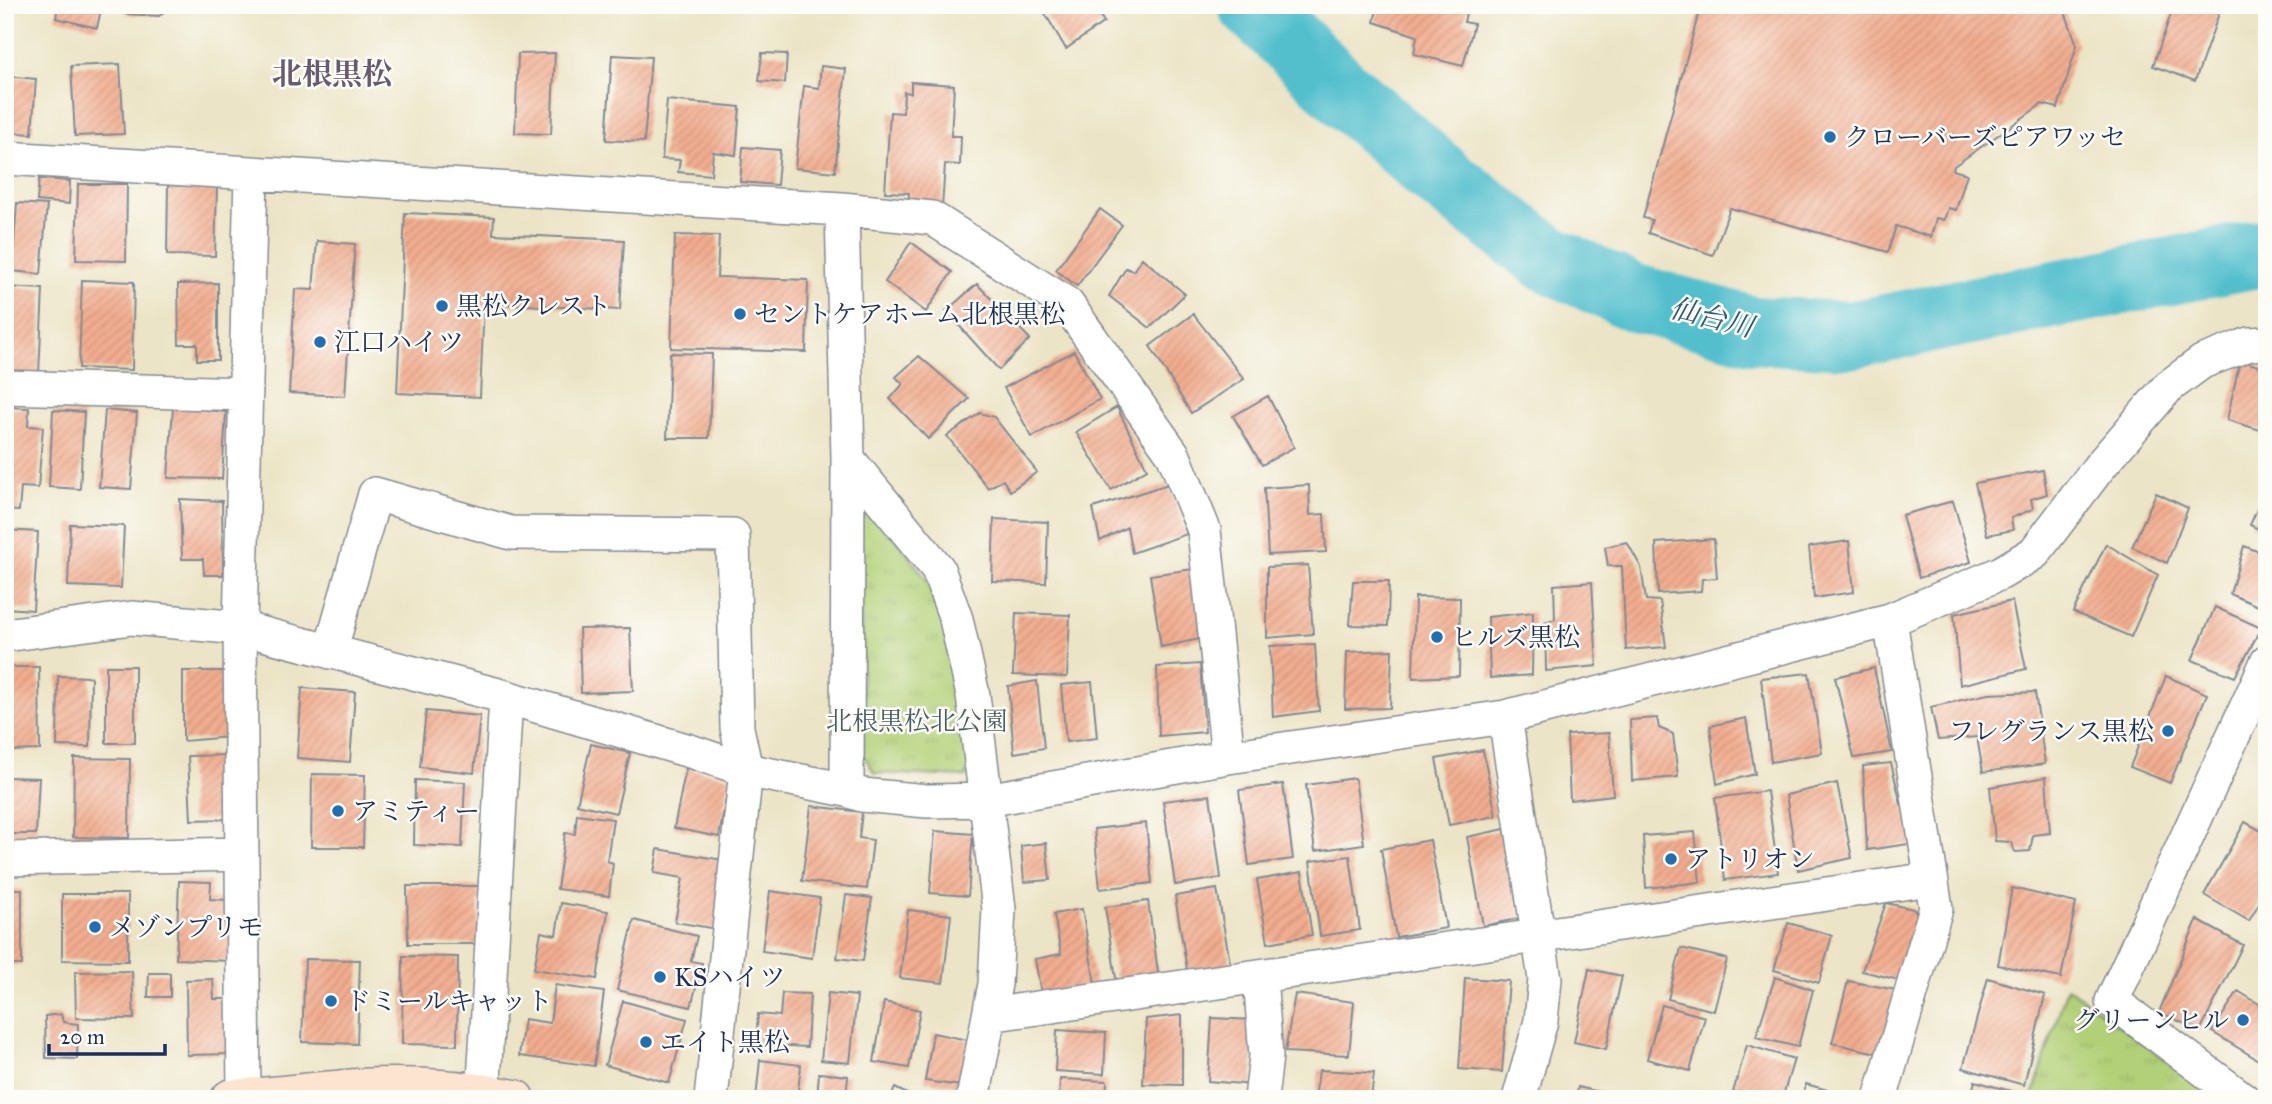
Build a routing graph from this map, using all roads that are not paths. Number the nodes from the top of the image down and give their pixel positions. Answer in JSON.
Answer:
{"nodes":[{"id":1,"x":5,"y":158,"type":"edge"},
{"id":2,"x":251,"y":173,"type":"junction"},
{"id":3,"x":842,"y":209,"type":"junction"},
{"id":4,"x":2267,"y":343,"type":"edge"},
{"id":5,"x":5,"y":387,"type":"edge"},
{"id":6,"x":246,"y":394,"type":"junction"},
{"id":7,"x":848,"y":459,"type":"junction"},
{"id":8,"x":1890,"y":620,"type":"junction"},
{"id":9,"x":240,"y":628,"type":"junction"},
{"id":10,"x":5,"y":635,"type":"edge"},
{"id":11,"x":330,"y":652,"type":"junction"},
{"id":12,"x":2267,"y":662,"type":"edge"},
{"id":13,"x":506,"y":697,"type":"junction"},
{"id":14,"x":1506,"y":718,"type":"junction"},
{"id":15,"x":1228,"y":757,"type":"junction"},
{"id":16,"x":746,"y":770,"type":"junction"},
{"id":17,"x":847,"y":790,"type":"junction"},
{"id":18,"x":986,"y":800,"type":"junction"},
{"id":19,"x":243,"y":854,"type":"junction"},
{"id":20,"x":5,"y":859,"type":"edge"},
{"id":21,"x":1931,"y":879,"type":"junction"},
{"id":22,"x":1540,"y":935,"type":"junction"},
{"id":23,"x":1260,"y":976,"type":"junction"},
{"id":24,"x":989,"y":1016,"type":"junction"},
{"id":25,"x":494,"y":1097,"type":"edge"},
{"id":26,"x":244,"y":1098,"type":"edge"},
{"id":27,"x":230,"y":1099,"type":"edge"},
{"id":28,"x":711,"y":1099,"type":"edge"},
{"id":29,"x":973,"y":1099,"type":"edge"},
{"id":30,"x":1261,"y":1099,"type":"edge"},
{"id":31,"x":1519,"y":1099,"type":"edge"},
{"id":32,"x":1880,"y":1099,"type":"edge"},
{"id":33,"x":2243,"y":1099,"type":"edge"}],
"edges":[{"from":1,"to":2,"type":"street"},
{"from":2,"to":3,"type":"street"},
{"from":2,"to":6,"type":"street"},
{"from":3,"to":7,"type":"street"},
{"from":3,"to":15,"type":"street"},
{"from":4,"to":8,"type":"street"},
{"from":5,"to":6,"type":"street"},
{"from":6,"to":9,"type":"street"},
{"from":7,"to":17,"type":"street"},
{"from":7,"to":18,"type":"street"},
{"from":8,"to":14,"type":"street"},
{"from":8,"to":21,"type":"street"},
{"from":9,"to":10,"type":"street"},
{"from":9,"to":11,"type":"street"},
{"from":9,"to":19,"type":"street"},
{"from":11,"to":13,"type":"street"},
{"from":11,"to":16,"type":"street"},
{"from":12,"to":33,"type":"street"},
{"from":13,"to":16,"type":"street"},
{"from":13,"to":25,"type":"street"},
{"from":14,"to":15,"type":"street"},
{"from":14,"to":22,"type":"street"},
{"from":15,"to":18,"type":"street"},
{"from":16,"to":17,"type":"street"},
{"from":16,"to":28,"type":"street"},
{"from":17,"to":18,"type":"street"},
{"from":18,"to":24,"type":"street"},
{"from":19,"to":20,"type":"street"},
{"from":19,"to":26,"type":"street"},
{"from":21,"to":22,"type":"street"},
{"from":21,"to":32,"type":"street"},
{"from":22,"to":23,"type":"street"},
{"from":22,"to":31,"type":"street"},
{"from":23,"to":24,"type":"street"},
{"from":23,"to":30,"type":"street"},
{"from":24,"to":29,"type":"street"},
{"from":25,"to":26,"type":"street"},
{"from":26,"to":27,"type":"street"}]}
